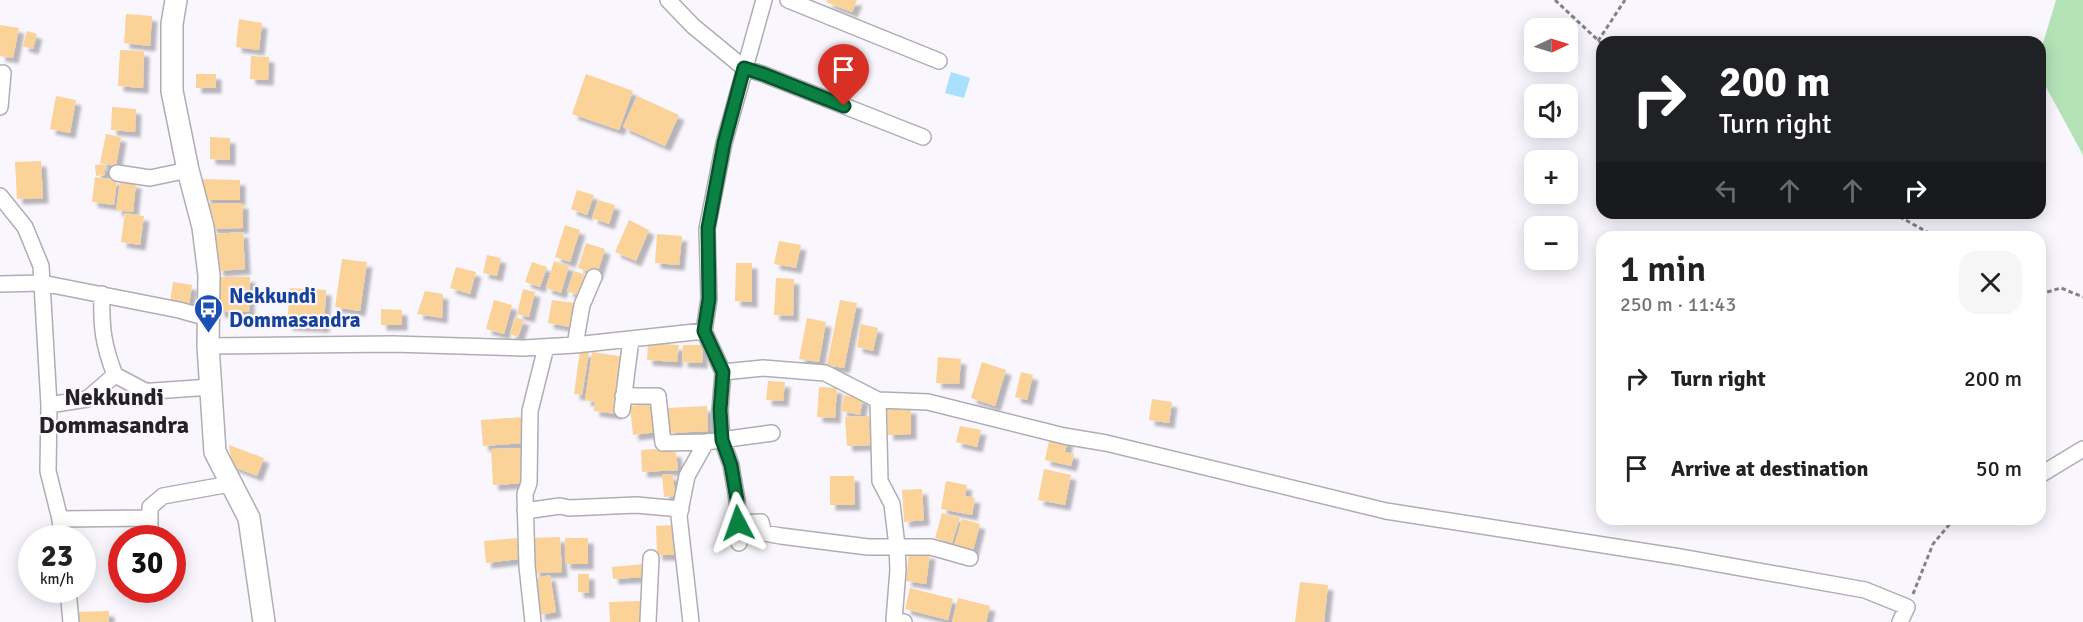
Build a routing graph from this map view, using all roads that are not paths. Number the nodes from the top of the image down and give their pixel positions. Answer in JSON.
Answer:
{"nodes":[{"id":1,"x":176,"y":0,"type":"edge"},
{"id":2,"x":668,"y":0,"type":"edge"},
{"id":3,"x":764,"y":0,"type":"edge"},
{"id":4,"x":788,"y":0,"type":"edge"},
{"id":5,"x":939,"y":61,"type":"dead end"},
{"id":6,"x":744,"y":68,"type":"junction"},
{"id":7,"x":3,"y":73,"type":"dead end"},
{"id":8,"x":0,"y":107,"type":"edge"},
{"id":9,"x":922,"y":137,"type":"dead end"},
{"id":10,"x":188,"y":170,"type":"junction"},
{"id":11,"x":117,"y":173,"type":"dead end"},
{"id":12,"x":0,"y":196,"type":"edge"},
{"id":13,"x":594,"y":278,"type":"dead end"},
{"id":14,"x":42,"y":283,"type":"junction"},
{"id":15,"x":0,"y":284,"type":"edge"},
{"id":16,"x":102,"y":294,"type":"junction"},
{"id":17,"x":207,"y":318,"type":"junction"},
{"id":18,"x":704,"y":331,"type":"junction"},
{"id":19,"x":631,"y":339,"type":"junction"},
{"id":20,"x":574,"y":345,"type":"junction"},
{"id":21,"x":208,"y":346,"type":"junction"},
{"id":22,"x":546,"y":347,"type":"junction"},
{"id":23,"x":723,"y":372,"type":"junction"},
{"id":24,"x":115,"y":375,"type":"junction"},
{"id":25,"x":211,"y":387,"type":"junction"},
{"id":26,"x":126,"y":392,"type":"dead end"},
{"id":27,"x":147,"y":392,"type":"junction"},
{"id":28,"x":878,"y":400,"type":"junction"},
{"id":29,"x":49,"y":405,"type":"junction"},
{"id":30,"x":772,"y":433,"type":"dead end"},
{"id":31,"x":722,"y":440,"type":"junction"},
{"id":32,"x":706,"y":442,"type":"junction"},
{"id":33,"x":2083,"y":449,"type":"edge"},
{"id":34,"x":2046,"y":471,"type":"edge"},
{"id":35,"x":230,"y":484,"type":"junction"},
{"id":36,"x":681,"y":508,"type":"junction"},
{"id":37,"x":525,"y":511,"type":"junction"},
{"id":38,"x":150,"y":518,"type":"junction"},
{"id":39,"x":60,"y":519,"type":"junction"},
{"id":40,"x":738,"y":523,"type":"junction"},
{"id":41,"x":61,"y":525,"type":"edge"},
{"id":42,"x":150,"y":525,"type":"edge"},
{"id":43,"x":739,"y":543,"type":"dead end"},
{"id":44,"x":897,"y":546,"type":"junction"},
{"id":45,"x":651,"y":558,"type":"dead end"},
{"id":46,"x":970,"y":558,"type":"dead end"},
{"id":47,"x":69,"y":603,"type":"edge"},
{"id":48,"x":71,"y":622,"type":"edge"},
{"id":49,"x":264,"y":622,"type":"edge"},
{"id":50,"x":533,"y":622,"type":"edge"},
{"id":51,"x":648,"y":622,"type":"edge"},
{"id":52,"x":691,"y":622,"type":"edge"},
{"id":53,"x":904,"y":622,"type":"edge"},
{"id":54,"x":1900,"y":622,"type":"edge"}],
"edges":[{"from":1,"to":10,"type":"main road"},
{"from":2,"to":6,"type":"street"},
{"from":3,"to":6,"type":"street"},
{"from":4,"to":5,"type":"street"},
{"from":6,"to":9,"type":"street"},
{"from":6,"to":18,"type":"street"},
{"from":7,"to":8,"type":"street"},
{"from":10,"to":11,"type":"street"},
{"from":10,"to":17,"type":"main road"},
{"from":12,"to":14,"type":"street"},
{"from":13,"to":20,"type":"street"},
{"from":14,"to":15,"type":"street"},
{"from":14,"to":16,"type":"street"},
{"from":14,"to":29,"type":"street"},
{"from":16,"to":17,"type":"street"},
{"from":16,"to":24,"type":"street"},
{"from":17,"to":21,"type":"main road"},
{"from":18,"to":19,"type":"street"},
{"from":18,"to":23,"type":"street"},
{"from":19,"to":20,"type":"street"},
{"from":19,"to":32,"type":"street"},
{"from":20,"to":22,"type":"street"},
{"from":21,"to":22,"type":"street"},
{"from":21,"to":25,"type":"main road"},
{"from":22,"to":37,"type":"street"},
{"from":23,"to":28,"type":"street"},
{"from":23,"to":31,"type":"street"},
{"from":24,"to":27,"type":"street"},
{"from":24,"to":29,"type":"street"},
{"from":25,"to":27,"type":"street"},
{"from":25,"to":35,"type":"main road"},
{"from":26,"to":27,"type":"street"},
{"from":28,"to":44,"type":"street"},
{"from":28,"to":54,"type":"street"},
{"from":29,"to":39,"type":"street"},
{"from":30,"to":31,"type":"street"},
{"from":31,"to":32,"type":"street"},
{"from":31,"to":40,"type":"street"},
{"from":32,"to":36,"type":"street"},
{"from":33,"to":34,"type":"street"},
{"from":35,"to":38,"type":"street"},
{"from":35,"to":49,"type":"main road"},
{"from":36,"to":37,"type":"street"},
{"from":36,"to":52,"type":"street"},
{"from":37,"to":50,"type":"street"},
{"from":38,"to":39,"type":"street"},
{"from":38,"to":42,"type":"street"},
{"from":39,"to":41,"type":"street"},
{"from":40,"to":43,"type":"street"},
{"from":40,"to":44,"type":"street"},
{"from":44,"to":46,"type":"street"},
{"from":44,"to":53,"type":"street"},
{"from":45,"to":51,"type":"street"},
{"from":47,"to":48,"type":"street"}]}
